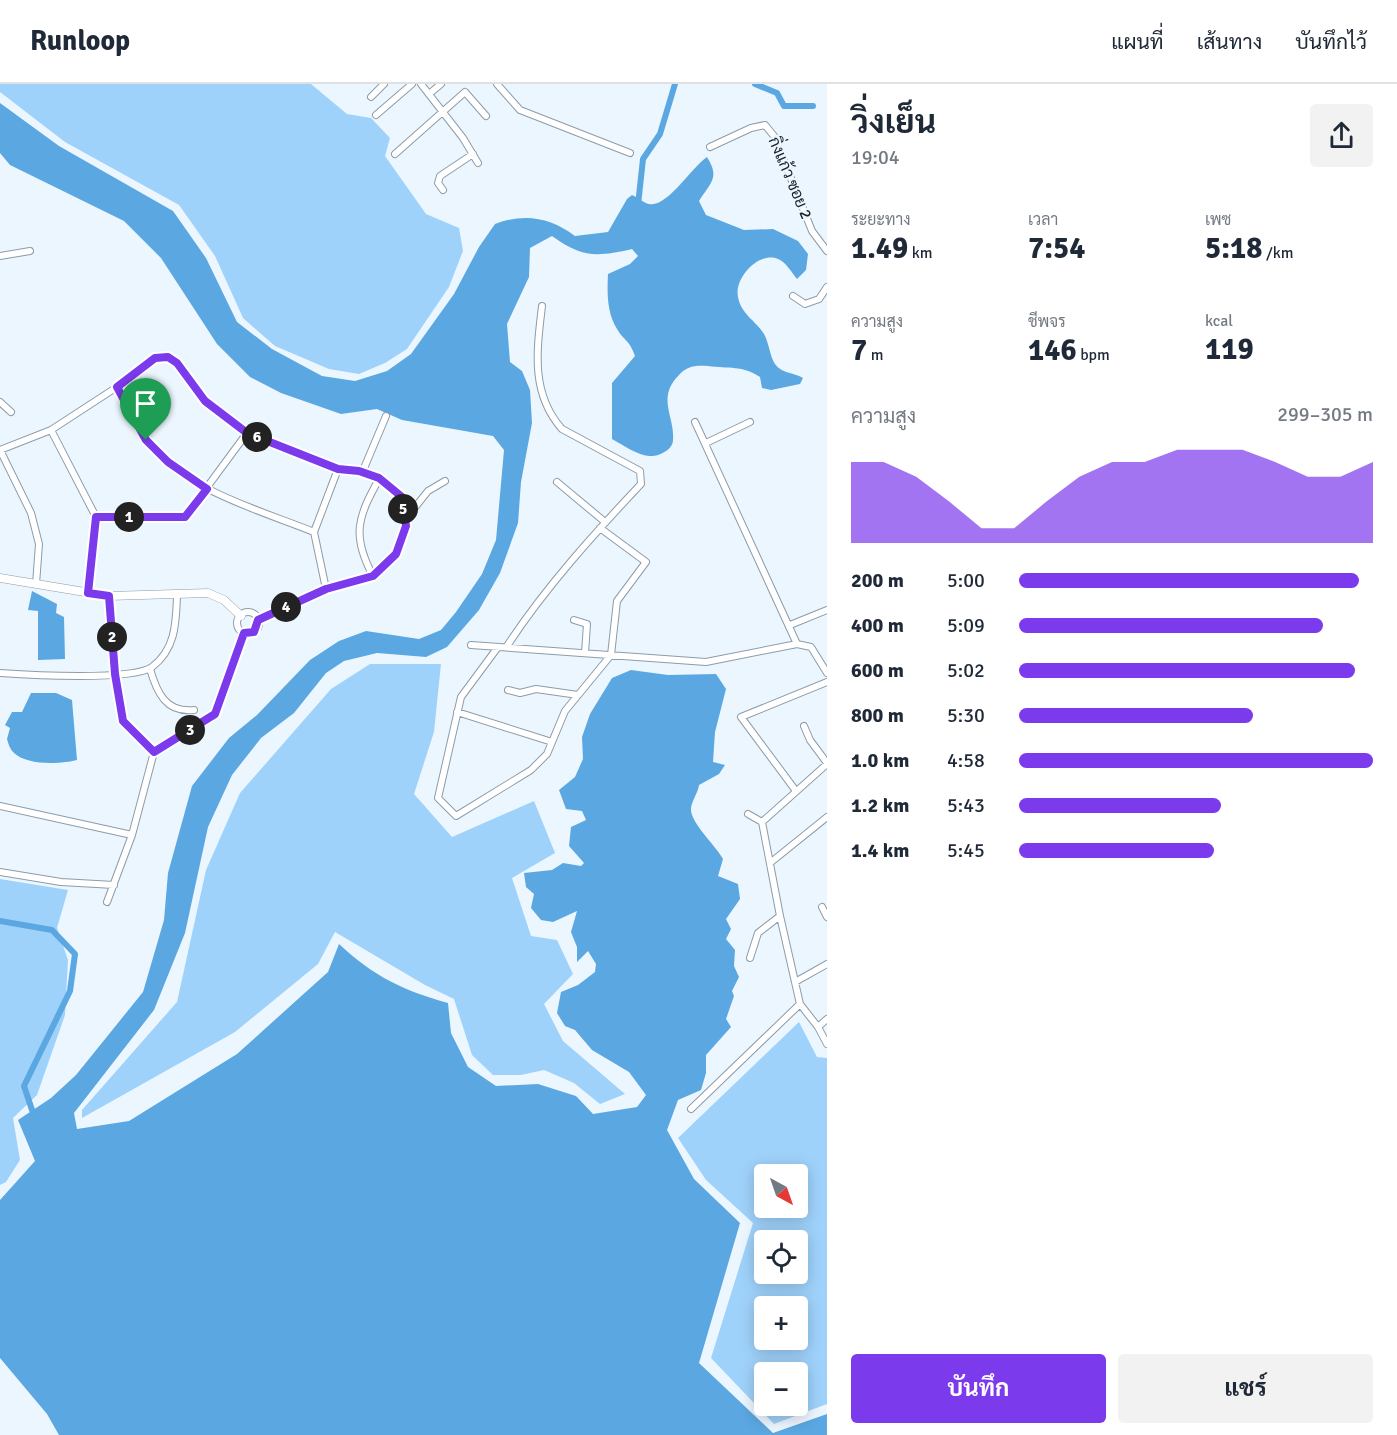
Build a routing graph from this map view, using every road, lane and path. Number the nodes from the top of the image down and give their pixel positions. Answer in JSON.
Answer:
{"nodes":[{"id":1,"x":384,"y":84,"type":"edge"},
{"id":2,"x":412,"y":84,"type":"edge"},
{"id":3,"x":421,"y":84,"type":"edge"},
{"id":4,"x":441,"y":84,"type":"edge"},
{"id":5,"x":497,"y":84,"type":"edge"},
{"id":6,"x":429,"y":94,"type":"junction"},
{"id":7,"x":371,"y":96,"type":"dead end"},
{"id":8,"x":443,"y":111,"type":"junction"},
{"id":9,"x":376,"y":115,"type":"dead end"},
{"id":10,"x":486,"y":116,"type":"dead end"},
{"id":11,"x":710,"y":147,"type":"dead end"},
{"id":12,"x":630,"y":153,"type":"dead end"},
{"id":13,"x":395,"y":154,"type":"dead end"},
{"id":14,"x":473,"y":154,"type":"junction"},
{"id":15,"x":478,"y":163,"type":"dead end"},
{"id":16,"x":442,"y":190,"type":"dead end"},
{"id":17,"x":30,"y":251,"type":"dead end"},
{"id":18,"x":827,"y":251,"type":"edge"},
{"id":19,"x":0,"y":256,"type":"edge"},
{"id":20,"x":827,"y":287,"type":"edge"},
{"id":21,"x":793,"y":296,"type":"dead end"},
{"id":22,"x":542,"y":306,"type":"dead end"},
{"id":23,"x":117,"y":387,"type":"junction"},
{"id":24,"x":0,"y":402,"type":"edge"},
{"id":25,"x":11,"y":412,"type":"dead end"},
{"id":26,"x":386,"y":416,"type":"dead end"},
{"id":27,"x":695,"y":422,"type":"dead end"},
{"id":28,"x":750,"y":422,"type":"dead end"},
{"id":29,"x":51,"y":430,"type":"junction"},
{"id":30,"x":247,"y":433,"type":"junction"},
{"id":31,"x":706,"y":443,"type":"junction"},
{"id":32,"x":0,"y":450,"type":"edge"},
{"id":33,"x":338,"y":469,"type":"junction"},
{"id":34,"x":362,"y":473,"type":"junction"},
{"id":35,"x":379,"y":478,"type":"junction"},
{"id":36,"x":445,"y":481,"type":"dead end"},
{"id":37,"x":556,"y":482,"type":"dead end"},
{"id":38,"x":207,"y":489,"type":"junction"},
{"id":39,"x":96,"y":517,"type":"junction"},
{"id":40,"x":405,"y":520,"type":"junction"},
{"id":41,"x":605,"y":522,"type":"junction"},
{"id":42,"x":600,"y":528,"type":"junction"},
{"id":43,"x":314,"y":532,"type":"junction"},
{"id":44,"x":373,"y":576,"type":"junction"},
{"id":45,"x":0,"y":578,"type":"edge"},
{"id":46,"x":36,"y":584,"type":"junction"},
{"id":47,"x":326,"y":589,"type":"junction"},
{"id":48,"x":88,"y":593,"type":"junction"},
{"id":49,"x":109,"y":596,"type":"junction"},
{"id":50,"x":177,"y":596,"type":"junction"},
{"id":51,"x":827,"y":610,"type":"edge"},
{"id":52,"x":241,"y":616,"type":"junction"},
{"id":53,"x":258,"y":620,"type":"junction"},
{"id":54,"x":574,"y":620,"type":"dead end"},
{"id":55,"x":790,"y":625,"type":"junction"},
{"id":56,"x":244,"y":633,"type":"junction"},
{"id":57,"x":797,"y":644,"type":"junction"},
{"id":58,"x":471,"y":645,"type":"dead end"},
{"id":59,"x":498,"y":646,"type":"junction"},
{"id":60,"x":507,"y":646,"type":"junction"},
{"id":61,"x":585,"y":653,"type":"junction"},
{"id":62,"x":611,"y":655,"type":"junction"},
{"id":63,"x":150,"y":669,"type":"junction"},
{"id":64,"x":827,"y":673,"type":"edge"},
{"id":65,"x":0,"y":674,"type":"edge"},
{"id":66,"x":115,"y":674,"type":"junction"},
{"id":67,"x":827,"y":682,"type":"edge"},
{"id":68,"x":508,"y":690,"type":"dead end"},
{"id":69,"x":578,"y":695,"type":"junction"},
{"id":70,"x":194,"y":710,"type":"dead end"},
{"id":71,"x":457,"y":712,"type":"junction"},
{"id":72,"x":804,"y":726,"type":"dead end"},
{"id":73,"x":552,"y":742,"type":"junction"},
{"id":74,"x":154,"y":752,"type":"junction"},
{"id":75,"x":827,"y":763,"type":"edge"},
{"id":76,"x":796,"y":791,"type":"junction"},
{"id":77,"x":0,"y":807,"type":"edge"},
{"id":78,"x":748,"y":814,"type":"dead end"},
{"id":79,"x":827,"y":817,"type":"edge"},
{"id":80,"x":762,"y":822,"type":"junction"},
{"id":81,"x":132,"y":835,"type":"junction"},
{"id":82,"x":770,"y":863,"type":"junction"},
{"id":83,"x":0,"y":873,"type":"edge"},
{"id":84,"x":114,"y":885,"type":"junction"},
{"id":85,"x":107,"y":902,"type":"dead end"},
{"id":86,"x":822,"y":907,"type":"dead end"},
{"id":87,"x":780,"y":916,"type":"junction"},
{"id":88,"x":827,"y":917,"type":"edge"},
{"id":89,"x":750,"y":958,"type":"dead end"},
{"id":90,"x":827,"y":964,"type":"edge"},
{"id":91,"x":795,"y":982,"type":"junction"},
{"id":92,"x":800,"y":1004,"type":"junction"},
{"id":93,"x":827,"y":1019,"type":"edge"},
{"id":94,"x":818,"y":1027,"type":"junction"},
{"id":95,"x":827,"y":1044,"type":"edge"},
{"id":96,"x":691,"y":1109,"type":"dead end"}],
"edges":[{"from":1,"to":7,"type":"street"},
{"from":2,"to":9,"type":"street"},
{"from":3,"to":6,"type":"street"},
{"from":4,"to":6,"type":"street"},
{"from":5,"to":12,"type":"street"},
{"from":6,"to":8,"type":"street"},
{"from":8,"to":10,"type":"street"},
{"from":8,"to":13,"type":"street"},
{"from":8,"to":14,"type":"street"},
{"from":11,"to":18,"type":"street","name":"กิ่งแก้ว ซอย 2"},
{"from":14,"to":15,"type":"street"},
{"from":14,"to":16,"type":"street"},
{"from":17,"to":19,"type":"street"},
{"from":20,"to":21,"type":"street"},
{"from":22,"to":41,"type":"street"},
{"from":23,"to":29,"type":"street"},
{"from":23,"to":30,"type":"street"},
{"from":23,"to":38,"type":"street"},
{"from":24,"to":25,"type":"street"},
{"from":26,"to":34,"type":"street"},
{"from":27,"to":31,"type":"street"},
{"from":28,"to":31,"type":"street"},
{"from":29,"to":32,"type":"street"},
{"from":29,"to":39,"type":"street"},
{"from":30,"to":33,"type":"street"},
{"from":30,"to":38,"type":"street"},
{"from":31,"to":55,"type":"street"},
{"from":32,"to":46,"type":"street"},
{"from":33,"to":34,"type":"street"},
{"from":33,"to":43,"type":"street"},
{"from":34,"to":35,"type":"street"},
{"from":35,"to":40,"type":"street"},
{"from":35,"to":44,"type":"street"},
{"from":36,"to":40,"type":"street"},
{"from":37,"to":41,"type":"street"},
{"from":38,"to":39,"type":"street"},
{"from":38,"to":43,"type":"street"},
{"from":39,"to":48,"type":"street"},
{"from":40,"to":44,"type":"street"},
{"from":41,"to":42,"type":"street"},
{"from":42,"to":60,"type":"street"},
{"from":42,"to":62,"type":"street"},
{"from":43,"to":47,"type":"street"},
{"from":44,"to":47,"type":"street"},
{"from":45,"to":46,"type":"street"},
{"from":46,"to":48,"type":"street"},
{"from":47,"to":53,"type":"street"},
{"from":48,"to":49,"type":"street"},
{"from":49,"to":50,"type":"street"},
{"from":49,"to":66,"type":"street"},
{"from":50,"to":52,"type":"street"},
{"from":50,"to":63,"type":"street"},
{"from":51,"to":55,"type":"street"},
{"from":52,"to":53,"type":"street"},
{"from":52,"to":56,"type":"street"},
{"from":53,"to":56,"type":"street"},
{"from":54,"to":61,"type":"street"},
{"from":55,"to":57,"type":"street"},
{"from":56,"to":74,"type":"street"},
{"from":57,"to":62,"type":"street"},
{"from":57,"to":64,"type":"street"},
{"from":58,"to":59,"type":"street"},
{"from":59,"to":60,"type":"street"},
{"from":59,"to":71,"type":"street"},
{"from":60,"to":61,"type":"street"},
{"from":61,"to":62,"type":"street"},
{"from":62,"to":69,"type":"street"},
{"from":63,"to":66,"type":"street"},
{"from":63,"to":70,"type":"street"},
{"from":65,"to":66,"type":"street"},
{"from":66,"to":74,"type":"street"},
{"from":67,"to":76,"type":"street"},
{"from":68,"to":69,"type":"street"},
{"from":69,"to":73,"type":"street"},
{"from":71,"to":73,"type":"street"},
{"from":71,"to":73,"type":"street"},
{"from":72,"to":75,"type":"street"},
{"from":74,"to":81,"type":"street"},
{"from":75,"to":76,"type":"street"},
{"from":76,"to":80,"type":"street"},
{"from":77,"to":81,"type":"street"},
{"from":78,"to":80,"type":"street"},
{"from":79,"to":82,"type":"street"},
{"from":80,"to":82,"type":"street"},
{"from":81,"to":84,"type":"street"},
{"from":82,"to":87,"type":"street"},
{"from":83,"to":84,"type":"street"},
{"from":84,"to":85,"type":"street"},
{"from":86,"to":88,"type":"street"},
{"from":87,"to":89,"type":"street"},
{"from":87,"to":91,"type":"street"},
{"from":90,"to":91,"type":"street"},
{"from":91,"to":92,"type":"street"},
{"from":92,"to":94,"type":"street"},
{"from":92,"to":96,"type":"street"},
{"from":93,"to":94,"type":"street"},
{"from":94,"to":95,"type":"street"}]}
